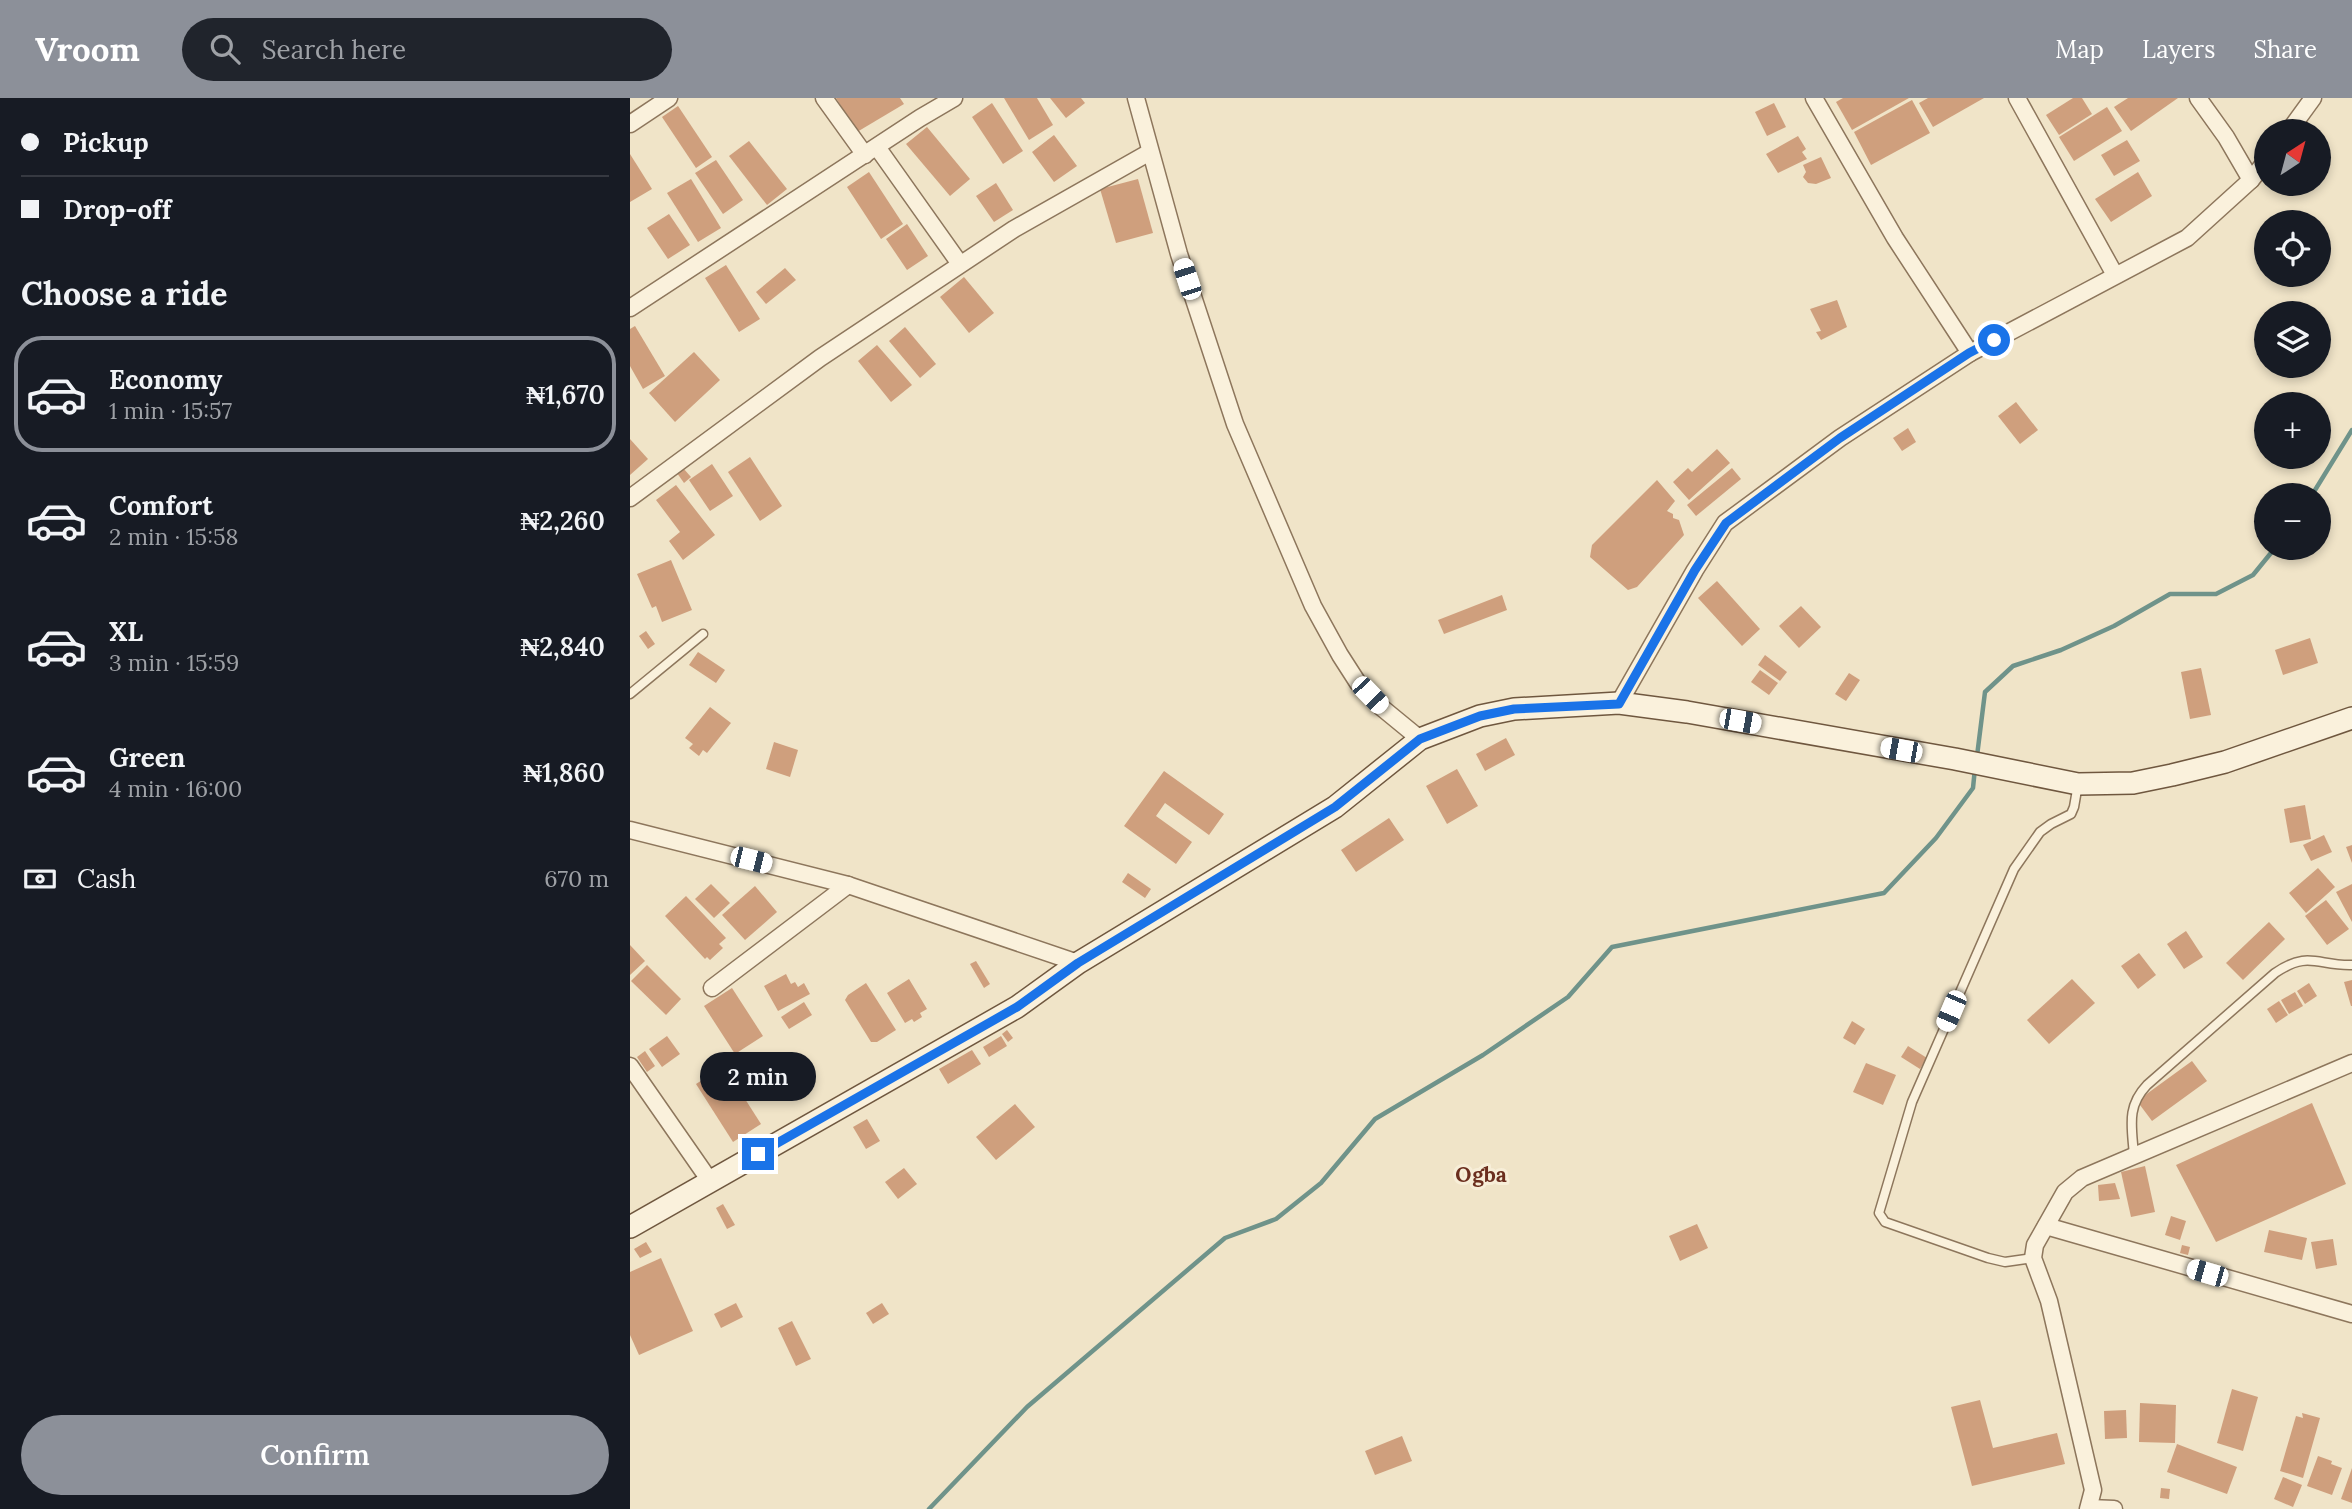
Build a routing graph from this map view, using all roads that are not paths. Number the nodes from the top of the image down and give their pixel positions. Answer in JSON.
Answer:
{"nodes":[{"id":1,"x":669,"y":98,"type":"edge"},
{"id":2,"x":824,"y":98,"type":"edge"},
{"id":3,"x":954,"y":98,"type":"edge"},
{"id":4,"x":1136,"y":98,"type":"edge"},
{"id":5,"x":1814,"y":98,"type":"edge"},
{"id":6,"x":2017,"y":98,"type":"edge"},
{"id":7,"x":2198,"y":98,"type":"edge"},
{"id":8,"x":2313,"y":98,"type":"edge"},
{"id":9,"x":2298,"y":119,"type":"edge"},
{"id":10,"x":630,"y":124,"type":"edge"},
{"id":11,"x":871,"y":151,"type":"junction"},
{"id":12,"x":1150,"y":152,"type":"junction"},
{"id":13,"x":2254,"y":176,"type":"edge"},
{"id":14,"x":2251,"y":180,"type":"junction"},
{"id":15,"x":960,"y":264,"type":"junction"},
{"id":16,"x":2115,"y":275,"type":"junction"},
{"id":17,"x":630,"y":309,"type":"edge"},
{"id":18,"x":1969,"y":353,"type":"junction"},
{"id":19,"x":630,"y":498,"type":"edge"},
{"id":20,"x":703,"y":634,"type":"dead end"},
{"id":21,"x":630,"y":694,"type":"edge"},
{"id":22,"x":1619,"y":704,"type":"junction"},
{"id":23,"x":2352,"y":718,"type":"edge"},
{"id":24,"x":1420,"y":739,"type":"junction"},
{"id":25,"x":2078,"y":784,"type":"junction"},
{"id":26,"x":630,"y":830,"type":"edge"},
{"id":27,"x":848,"y":885,"type":"junction"},
{"id":28,"x":1078,"y":963,"type":"junction"},
{"id":29,"x":2352,"y":965,"type":"edge"},
{"id":30,"x":712,"y":988,"type":"dead end"},
{"id":31,"x":2352,"y":1063,"type":"edge"},
{"id":32,"x":630,"y":1066,"type":"edge"},
{"id":33,"x":2134,"y":1156,"type":"junction"},
{"id":34,"x":710,"y":1181,"type":"junction"},
{"id":35,"x":2046,"y":1226,"type":"junction"},
{"id":36,"x":630,"y":1227,"type":"edge"},
{"id":37,"x":2033,"y":1258,"type":"junction"},
{"id":38,"x":2352,"y":1314,"type":"edge"},
{"id":39,"x":2089,"y":1508,"type":"edge"},
{"id":40,"x":2113,"y":1509,"type":"edge"}],
"edges":[{"from":1,"to":10,"type":"street"},
{"from":2,"to":11,"type":"street"},
{"from":3,"to":11,"type":"street"},
{"from":4,"to":12,"type":"street"},
{"from":5,"to":18,"type":"street"},
{"from":6,"to":16,"type":"street"},
{"from":7,"to":14,"type":"street"},
{"from":8,"to":9,"type":"street"},
{"from":11,"to":15,"type":"street"},
{"from":11,"to":17,"type":"street"},
{"from":12,"to":15,"type":"street"},
{"from":12,"to":24,"type":"street"},
{"from":13,"to":14,"type":"street"},
{"from":14,"to":16,"type":"street"},
{"from":15,"to":19,"type":"street"},
{"from":16,"to":18,"type":"street"},
{"from":18,"to":22,"type":"street"},
{"from":20,"to":21,"type":"lane"},
{"from":22,"to":24,"type":"street"},
{"from":22,"to":25,"type":"street"},
{"from":23,"to":25,"type":"street"},
{"from":24,"to":28,"type":"street"},
{"from":25,"to":37,"type":"lane"},
{"from":26,"to":27,"type":"street"},
{"from":27,"to":28,"type":"street"},
{"from":27,"to":30,"type":"street"},
{"from":28,"to":34,"type":"street"},
{"from":29,"to":33,"type":"lane"},
{"from":31,"to":33,"type":"street"},
{"from":32,"to":34,"type":"street"},
{"from":33,"to":35,"type":"street"},
{"from":34,"to":36,"type":"street"},
{"from":35,"to":37,"type":"street"},
{"from":35,"to":38,"type":"street"},
{"from":37,"to":39,"type":"street"},
{"from":39,"to":40,"type":"street"}]}
